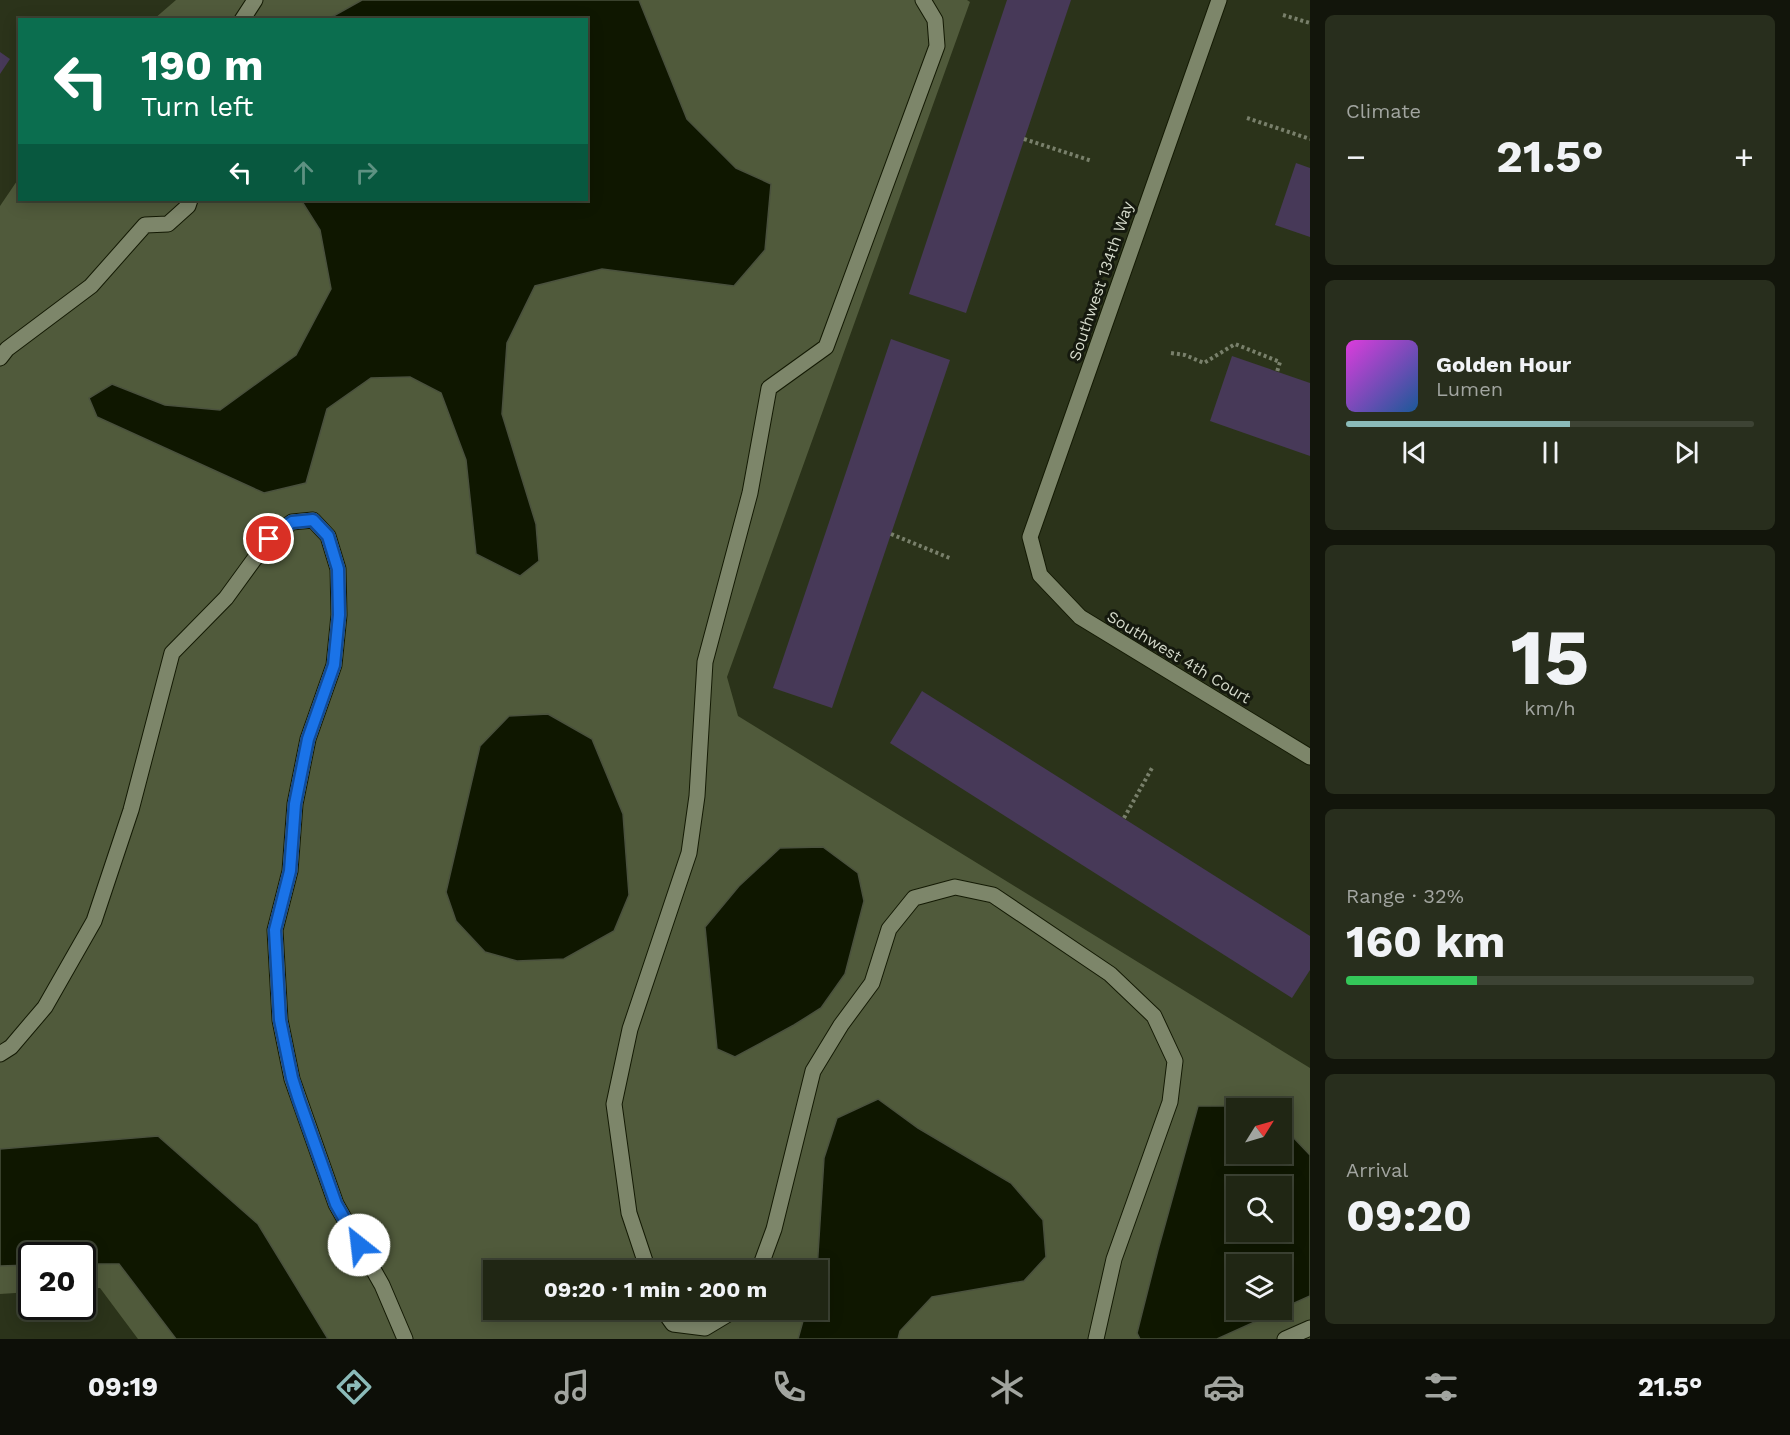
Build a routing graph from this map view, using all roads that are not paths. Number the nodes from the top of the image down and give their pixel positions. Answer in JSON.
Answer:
{"nodes":[{"id":1,"x":255,"y":0,"type":"edge"},
{"id":2,"x":923,"y":0,"type":"edge"},
{"id":3,"x":1219,"y":0,"type":"edge"},
{"id":4,"x":243,"y":18,"type":"edge"},
{"id":5,"x":190,"y":201,"type":"edge"},
{"id":6,"x":0,"y":358,"type":"edge"},
{"id":7,"x":1040,"y":575,"type":"joint"},
{"id":8,"x":1310,"y":757,"type":"edge"},
{"id":9,"x":0,"y":1054,"type":"edge"},
{"id":10,"x":645,"y":1260,"type":"edge"},
{"id":11,"x":763,"y":1260,"type":"edge"},
{"id":12,"x":670,"y":1320,"type":"edge"},
{"id":13,"x":718,"y":1320,"type":"edge"},
{"id":14,"x":1310,"y":1328,"type":"edge"},
{"id":15,"x":405,"y":1339,"type":"edge"},
{"id":16,"x":1096,"y":1339,"type":"edge"},
{"id":17,"x":1285,"y":1339,"type":"edge"}],
"edges":[{"from":1,"to":4,"type":"street"},
{"from":2,"to":10,"type":"street"},
{"from":3,"to":7,"type":"street","name":"Southwest 134th Way"},
{"from":5,"to":6,"type":"street"},
{"from":7,"to":8,"type":"street","name":"Southwest 4th Court"},
{"from":9,"to":15,"type":"street"},
{"from":11,"to":16,"type":"street"},
{"from":12,"to":13,"type":"street"},
{"from":14,"to":17,"type":"street"}]}
